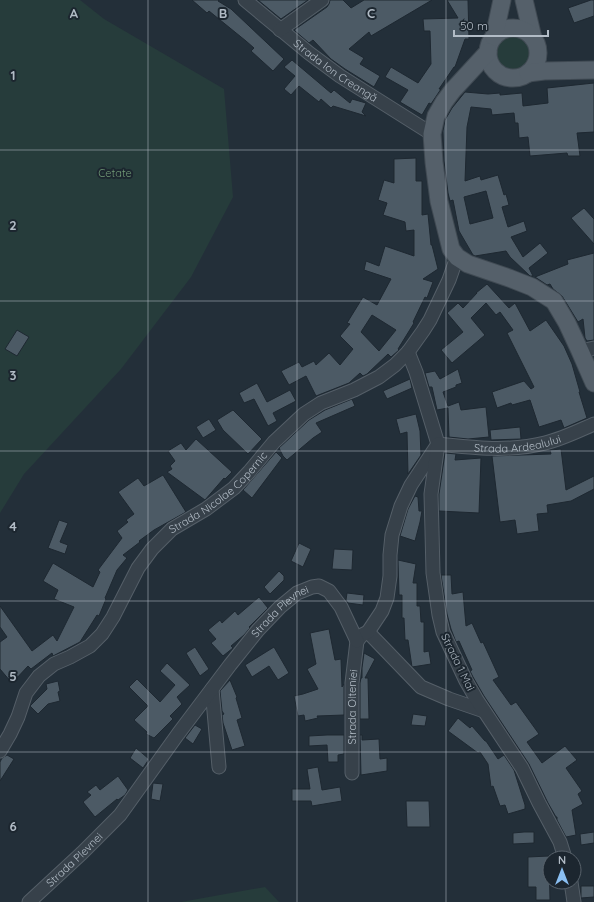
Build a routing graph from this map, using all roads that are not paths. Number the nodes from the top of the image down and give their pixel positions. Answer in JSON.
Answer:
{"nodes":[{"id":1,"x":245,"y":0,"type":"edge"},
{"id":2,"x":322,"y":0,"type":"edge"},
{"id":3,"x":502,"y":0,"type":"edge"},
{"id":4,"x":524,"y":0,"type":"edge"},
{"id":5,"x":280,"y":30,"type":"junction"},
{"id":6,"x":535,"y":44,"type":"junction"},
{"id":7,"x":491,"y":45,"type":"junction"},
{"id":8,"x":594,"y":70,"type":"edge"},
{"id":9,"x":564,"y":71,"type":"junction"},
{"id":10,"x":528,"y":73,"type":"junction"},
{"id":11,"x":432,"y":134,"type":"junction"},
{"id":12,"x":458,"y":256,"type":"junction"},
{"id":13,"x":587,"y":349,"type":"edge"},
{"id":14,"x":408,"y":352,"type":"junction"},
{"id":15,"x":594,"y":383,"type":"edge"},
{"id":16,"x":594,"y":424,"type":"edge"},
{"id":17,"x":438,"y":444,"type":"junction"},
{"id":18,"x":368,"y":632,"type":"junction"},
{"id":19,"x":357,"y":641,"type":"junction"},
{"id":20,"x":212,"y":689,"type":"junction"},
{"id":21,"x":484,"y":710,"type":"junction"},
{"id":22,"x":0,"y":751,"type":"edge"},
{"id":23,"x":219,"y":767,"type":"dead end"},
{"id":24,"x":352,"y":772,"type":"dead end"},
{"id":25,"x":562,"y":850,"type":"edge"},
{"id":26,"x":572,"y":890,"type":"edge"},
{"id":27,"x":29,"y":902,"type":"edge"},
{"id":28,"x":574,"y":902,"type":"edge"}],
"edges":[{"from":1,"to":5,"type":"street","name":"Strada Ion Creangă"},
{"from":2,"to":5,"type":"street"},
{"from":3,"to":7,"type":"main road"},
{"from":4,"to":6,"type":"main road"},
{"from":5,"to":11,"type":"street","name":"Strada Ion Creangă"},
{"from":6,"to":7,"type":"main road"},
{"from":6,"to":9,"type":"main road"},
{"from":6,"to":10,"type":"main road"},
{"from":7,"to":10,"type":"main road"},
{"from":7,"to":11,"type":"main road"},
{"from":8,"to":9,"type":"main road"},
{"from":9,"to":10,"type":"main road"},
{"from":11,"to":12,"type":"main road"},
{"from":12,"to":13,"type":"main road"},
{"from":12,"to":14,"type":"street","name":"Strada Nicolae Copernic"},
{"from":13,"to":15,"type":"main road"},
{"from":14,"to":17,"type":"street"},
{"from":14,"to":22,"type":"street","name":"Strada Nicolae Copernic"},
{"from":16,"to":17,"type":"street","name":"Strada Ardealului"},
{"from":17,"to":18,"type":"street"},
{"from":17,"to":21,"type":"street","name":"Strada 1 Mai"},
{"from":18,"to":19,"type":"street"},
{"from":18,"to":21,"type":"street"},
{"from":19,"to":20,"type":"street","name":"Strada Plevnei"},
{"from":19,"to":24,"type":"street","name":"Strada Olteniei"},
{"from":20,"to":23,"type":"street"},
{"from":20,"to":27,"type":"street","name":"Strada Plevnei"},
{"from":21,"to":25,"type":"street","name":"Strada 1 Mai"},
{"from":26,"to":28,"type":"street"}]}
